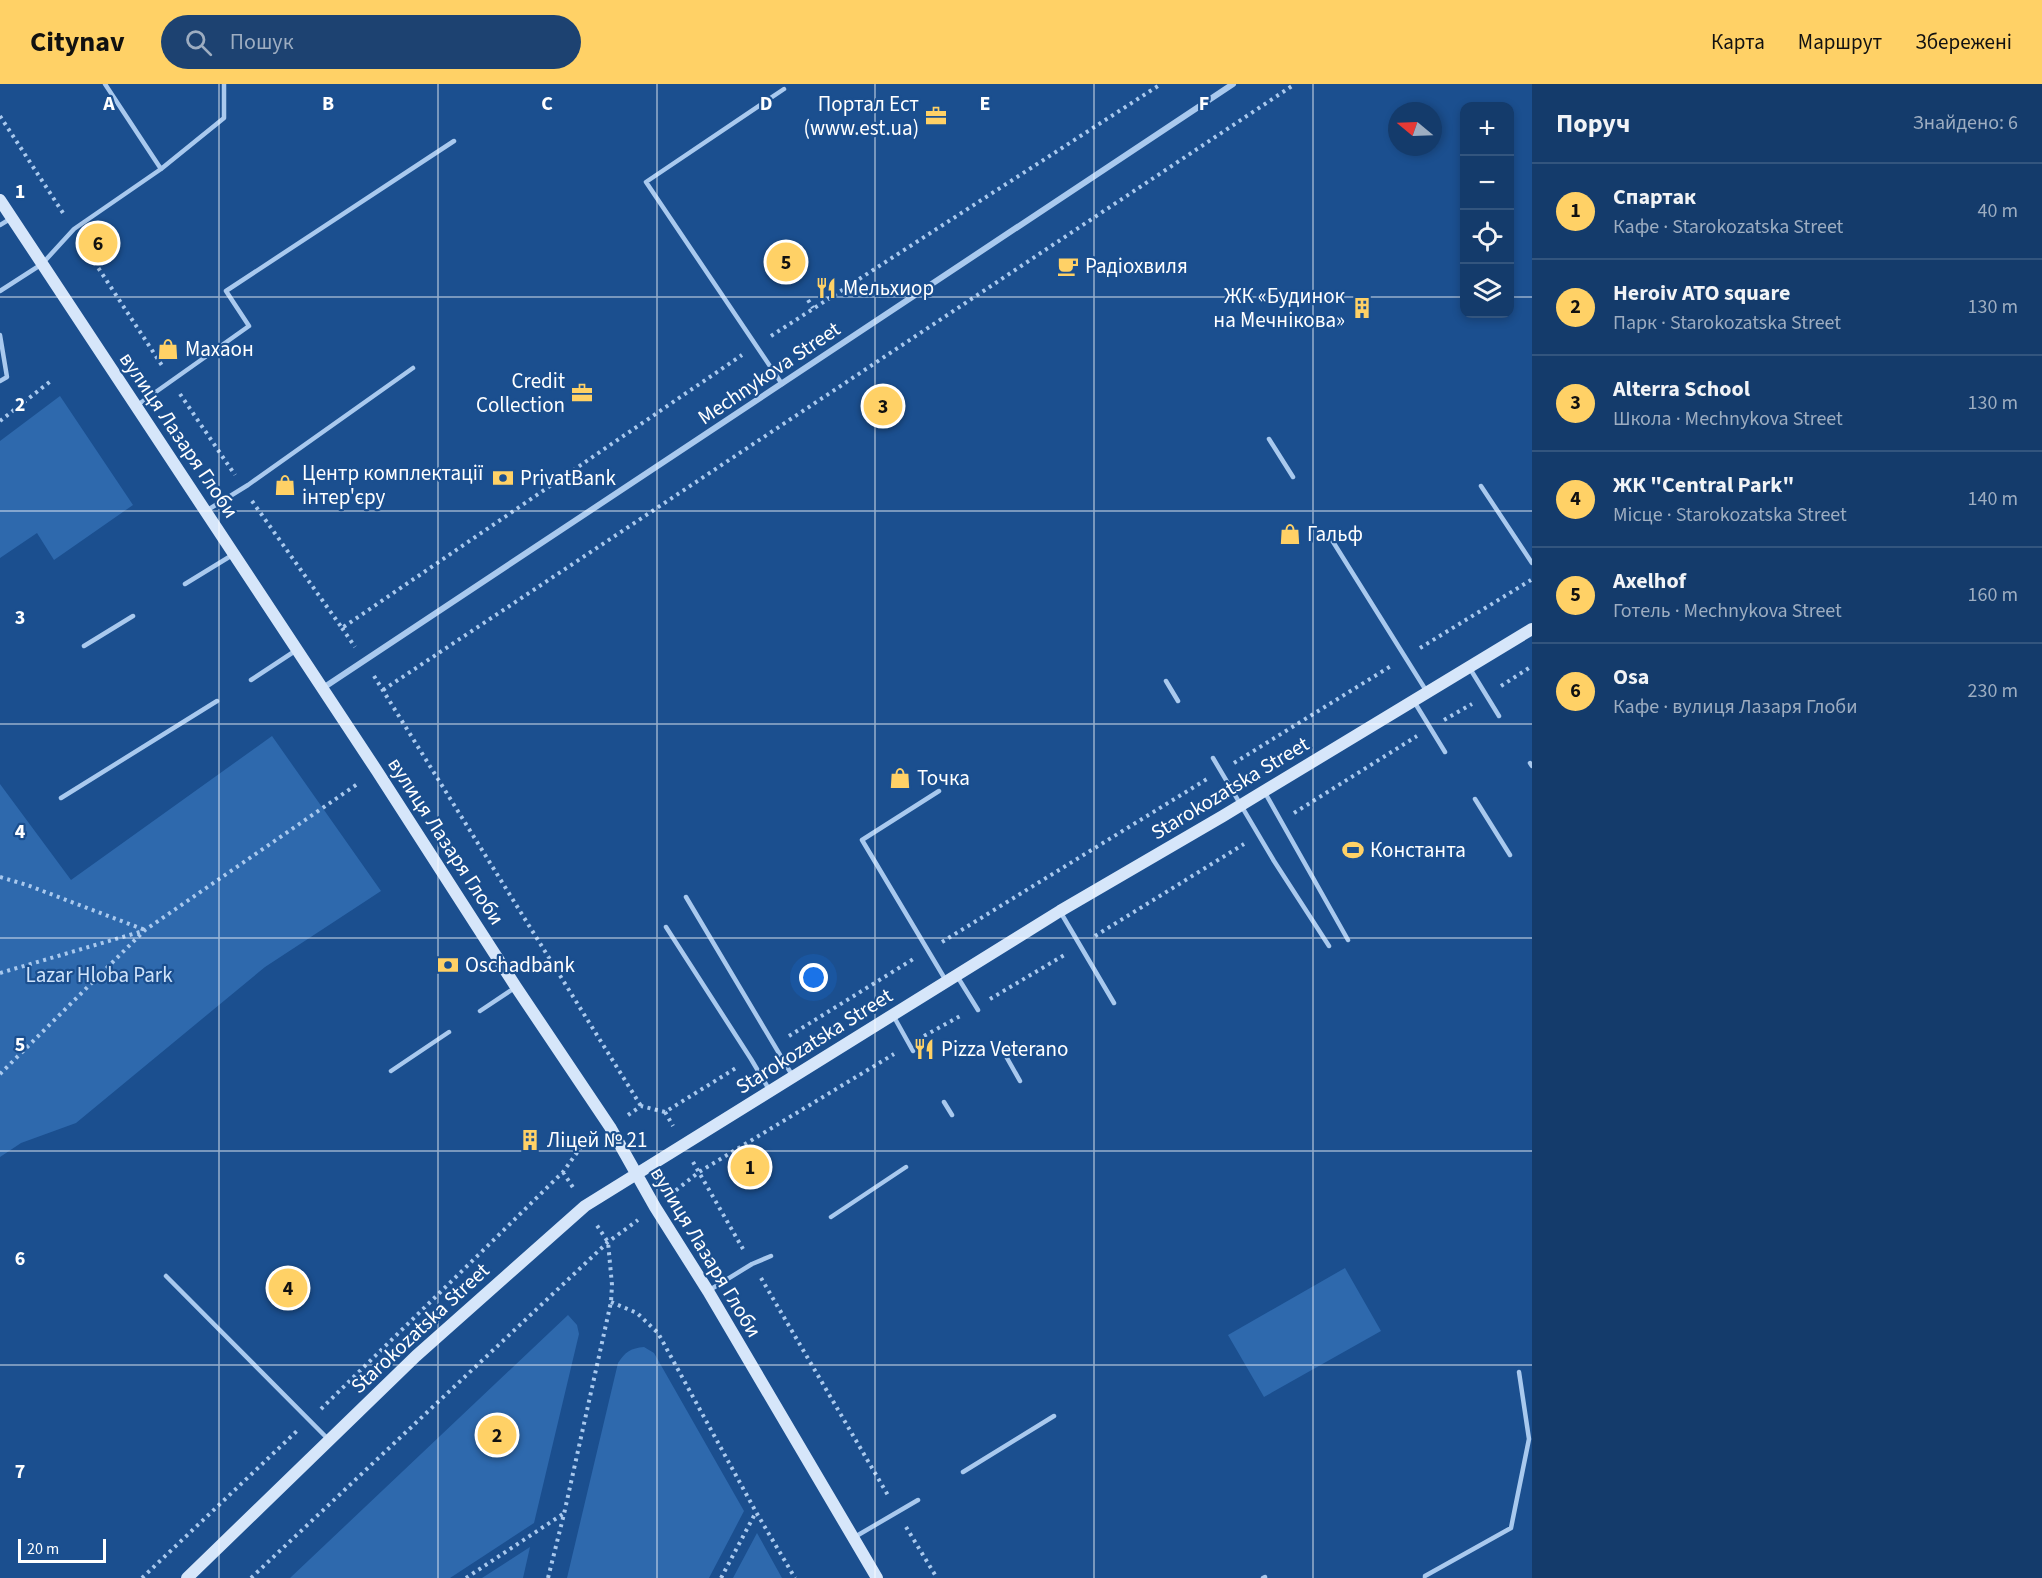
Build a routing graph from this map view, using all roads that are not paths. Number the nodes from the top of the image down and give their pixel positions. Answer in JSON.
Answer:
{"nodes":[{"id":1,"x":105,"y":84,"type":"edge"},
{"id":2,"x":224,"y":84,"type":"edge"},
{"id":3,"x":1233,"y":84,"type":"edge"},
{"id":4,"x":784,"y":89,"type":"dead end"},
{"id":5,"x":454,"y":141,"type":"dead end"},
{"id":6,"x":161,"y":169,"type":"junction"},
{"id":7,"x":0,"y":200,"type":"edge"},
{"id":8,"x":12,"y":218,"type":"junction"},
{"id":9,"x":0,"y":225,"type":"edge"},
{"id":10,"x":42,"y":264,"type":"junction"},
{"id":11,"x":0,"y":291,"type":"edge"},
{"id":12,"x":0,"y":335,"type":"edge"},
{"id":13,"x":413,"y":369,"type":"dead end"},
{"id":14,"x":0,"y":381,"type":"edge"},
{"id":15,"x":782,"y":384,"type":"junction"},
{"id":16,"x":136,"y":406,"type":"junction"},
{"id":17,"x":1269,"y":439,"type":"dead end"},
{"id":18,"x":1293,"y":477,"type":"dead end"},
{"id":19,"x":1481,"y":486,"type":"dead end"},
{"id":20,"x":206,"y":511,"type":"junction"},
{"id":21,"x":1330,"y":537,"type":"dead end"},
{"id":22,"x":234,"y":554,"type":"junction"},
{"id":23,"x":1532,"y":563,"type":"edge"},
{"id":24,"x":185,"y":584,"type":"dead end"},
{"id":25,"x":133,"y":616,"type":"dead end"},
{"id":26,"x":1532,"y":629,"type":"edge"},
{"id":27,"x":84,"y":646,"type":"dead end"},
{"id":28,"x":298,"y":650,"type":"junction"},
{"id":29,"x":1469,"y":667,"type":"junction"},
{"id":30,"x":250,"y":680,"type":"dead end"},
{"id":31,"x":1166,"y":681,"type":"dead end"},
{"id":32,"x":323,"y":688,"type":"junction"},
{"id":33,"x":1427,"y":692,"type":"junction"},
{"id":34,"x":1178,"y":700,"type":"dead end"},
{"id":35,"x":1413,"y":700,"type":"junction"},
{"id":36,"x":217,"y":701,"type":"dead end"},
{"id":37,"x":1499,"y":716,"type":"dead end"},
{"id":38,"x":1444,"y":752,"type":"dead end"},
{"id":39,"x":1213,"y":758,"type":"dead end"},
{"id":40,"x":939,"y":791,"type":"dead end"},
{"id":41,"x":1264,"y":791,"type":"junction"},
{"id":42,"x":61,"y":798,"type":"dead end"},
{"id":43,"x":1475,"y":799,"type":"dead end"},
{"id":44,"x":1241,"y":805,"type":"junction"},
{"id":45,"x":1510,"y":855,"type":"dead end"},
{"id":46,"x":686,"y":897,"type":"dead end"},
{"id":47,"x":1060,"y":912,"type":"junction"},
{"id":48,"x":666,"y":927,"type":"dead end"},
{"id":49,"x":1348,"y":940,"type":"dead end"},
{"id":50,"x":1329,"y":946,"type":"dead end"},
{"id":51,"x":952,"y":979,"type":"junction"},
{"id":52,"x":516,"y":987,"type":"junction"},
{"id":53,"x":1114,"y":1004,"type":"dead end"},
{"id":54,"x":978,"y":1010,"type":"dead end"},
{"id":55,"x":480,"y":1011,"type":"dead end"},
{"id":56,"x":893,"y":1015,"type":"junction"},
{"id":57,"x":448,"y":1032,"type":"dead end"},
{"id":58,"x":913,"y":1051,"type":"dead end"},
{"id":59,"x":1007,"y":1058,"type":"dead end"},
{"id":60,"x":391,"y":1071,"type":"dead end"},
{"id":61,"x":793,"y":1077,"type":"junction"},
{"id":62,"x":1020,"y":1081,"type":"dead end"},
{"id":63,"x":770,"y":1091,"type":"junction"},
{"id":64,"x":944,"y":1102,"type":"dead end"},
{"id":65,"x":952,"y":1115,"type":"dead end"},
{"id":66,"x":906,"y":1167,"type":"dead end"},
{"id":67,"x":636,"y":1173,"type":"junction"},
{"id":68,"x":831,"y":1217,"type":"dead end"},
{"id":69,"x":771,"y":1256,"type":"dead end"},
{"id":70,"x":166,"y":1276,"type":"dead end"},
{"id":71,"x":708,"y":1291,"type":"junction"},
{"id":72,"x":1519,"y":1372,"type":"dead end"},
{"id":73,"x":1054,"y":1416,"type":"dead end"},
{"id":74,"x":328,"y":1440,"type":"junction"},
{"id":75,"x":963,"y":1472,"type":"dead end"},
{"id":76,"x":918,"y":1500,"type":"dead end"},
{"id":77,"x":853,"y":1538,"type":"junction"},
{"id":78,"x":187,"y":1578,"type":"edge"},
{"id":79,"x":877,"y":1578,"type":"edge"},
{"id":80,"x":1425,"y":1578,"type":"edge"}],
"edges":[{"from":1,"to":6,"type":"lane"},
{"from":2,"to":6,"type":"lane"},
{"from":3,"to":15,"type":"street","name":"Mechnykova Street"},
{"from":4,"to":15,"type":"lane"},
{"from":5,"to":16,"type":"lane"},
{"from":6,"to":10,"type":"lane"},
{"from":7,"to":8,"type":"street","name":"вулиця Лазаря Глоби"},
{"from":8,"to":9,"type":"lane"},
{"from":8,"to":10,"type":"street","name":"вулиця Лазаря Глоби"},
{"from":10,"to":11,"type":"lane"},
{"from":10,"to":16,"type":"street","name":"вулиця Лазаря Глоби"},
{"from":12,"to":14,"type":"lane"},
{"from":13,"to":20,"type":"lane"},
{"from":15,"to":32,"type":"street","name":"Mechnykova Street"},
{"from":16,"to":20,"type":"street","name":"вулиця Лазаря Глоби"},
{"from":17,"to":18,"type":"lane"},
{"from":19,"to":23,"type":"lane"},
{"from":20,"to":22,"type":"street","name":"вулиця Лазаря Глоби"},
{"from":21,"to":33,"type":"lane"},
{"from":22,"to":24,"type":"lane"},
{"from":22,"to":28,"type":"street","name":"вулиця Лазаря Глоби"},
{"from":25,"to":27,"type":"lane"},
{"from":26,"to":29,"type":"street","name":"Starokozatska Street"},
{"from":28,"to":30,"type":"lane"},
{"from":28,"to":32,"type":"street","name":"вулиця Лазаря Глоби"},
{"from":29,"to":33,"type":"street","name":"Starokozatska Street"},
{"from":29,"to":37,"type":"lane"},
{"from":31,"to":34,"type":"lane"},
{"from":32,"to":52,"type":"street","name":"вулиця Лазаря Глоби"},
{"from":33,"to":35,"type":"street","name":"Starokozatska Street"},
{"from":35,"to":38,"type":"lane"},
{"from":35,"to":41,"type":"street","name":"Starokozatska Street"},
{"from":36,"to":42,"type":"lane"},
{"from":39,"to":44,"type":"lane"},
{"from":40,"to":51,"type":"lane"},
{"from":41,"to":44,"type":"street","name":"Starokozatska Street"},
{"from":41,"to":49,"type":"lane"},
{"from":43,"to":45,"type":"lane"},
{"from":44,"to":47,"type":"street","name":"Starokozatska Street"},
{"from":44,"to":50,"type":"lane"},
{"from":46,"to":61,"type":"lane"},
{"from":47,"to":51,"type":"street","name":"Starokozatska Street"},
{"from":47,"to":53,"type":"lane"},
{"from":48,"to":63,"type":"lane"},
{"from":51,"to":54,"type":"lane"},
{"from":51,"to":56,"type":"street","name":"Starokozatska Street"},
{"from":52,"to":55,"type":"lane"},
{"from":52,"to":67,"type":"street","name":"вулиця Лазаря Глоби"},
{"from":56,"to":58,"type":"lane"},
{"from":56,"to":61,"type":"street","name":"Starokozatska Street"},
{"from":57,"to":60,"type":"lane"},
{"from":59,"to":62,"type":"lane"},
{"from":61,"to":63,"type":"street","name":"Starokozatska Street"},
{"from":63,"to":67,"type":"street","name":"Starokozatska Street"},
{"from":64,"to":65,"type":"lane"},
{"from":66,"to":68,"type":"lane"},
{"from":67,"to":71,"type":"street","name":"вулиця Лазаря Глоби"},
{"from":67,"to":74,"type":"street","name":"Starokozatska Street"},
{"from":69,"to":71,"type":"lane"},
{"from":70,"to":74,"type":"lane"},
{"from":71,"to":77,"type":"street","name":"вулиця Лазаря Глоби"},
{"from":72,"to":80,"type":"lane"},
{"from":73,"to":75,"type":"lane"},
{"from":74,"to":78,"type":"street","name":"Starokozatska Street"},
{"from":76,"to":77,"type":"lane"},
{"from":77,"to":79,"type":"street","name":"вулиця Лазаря Глоби"}]}
